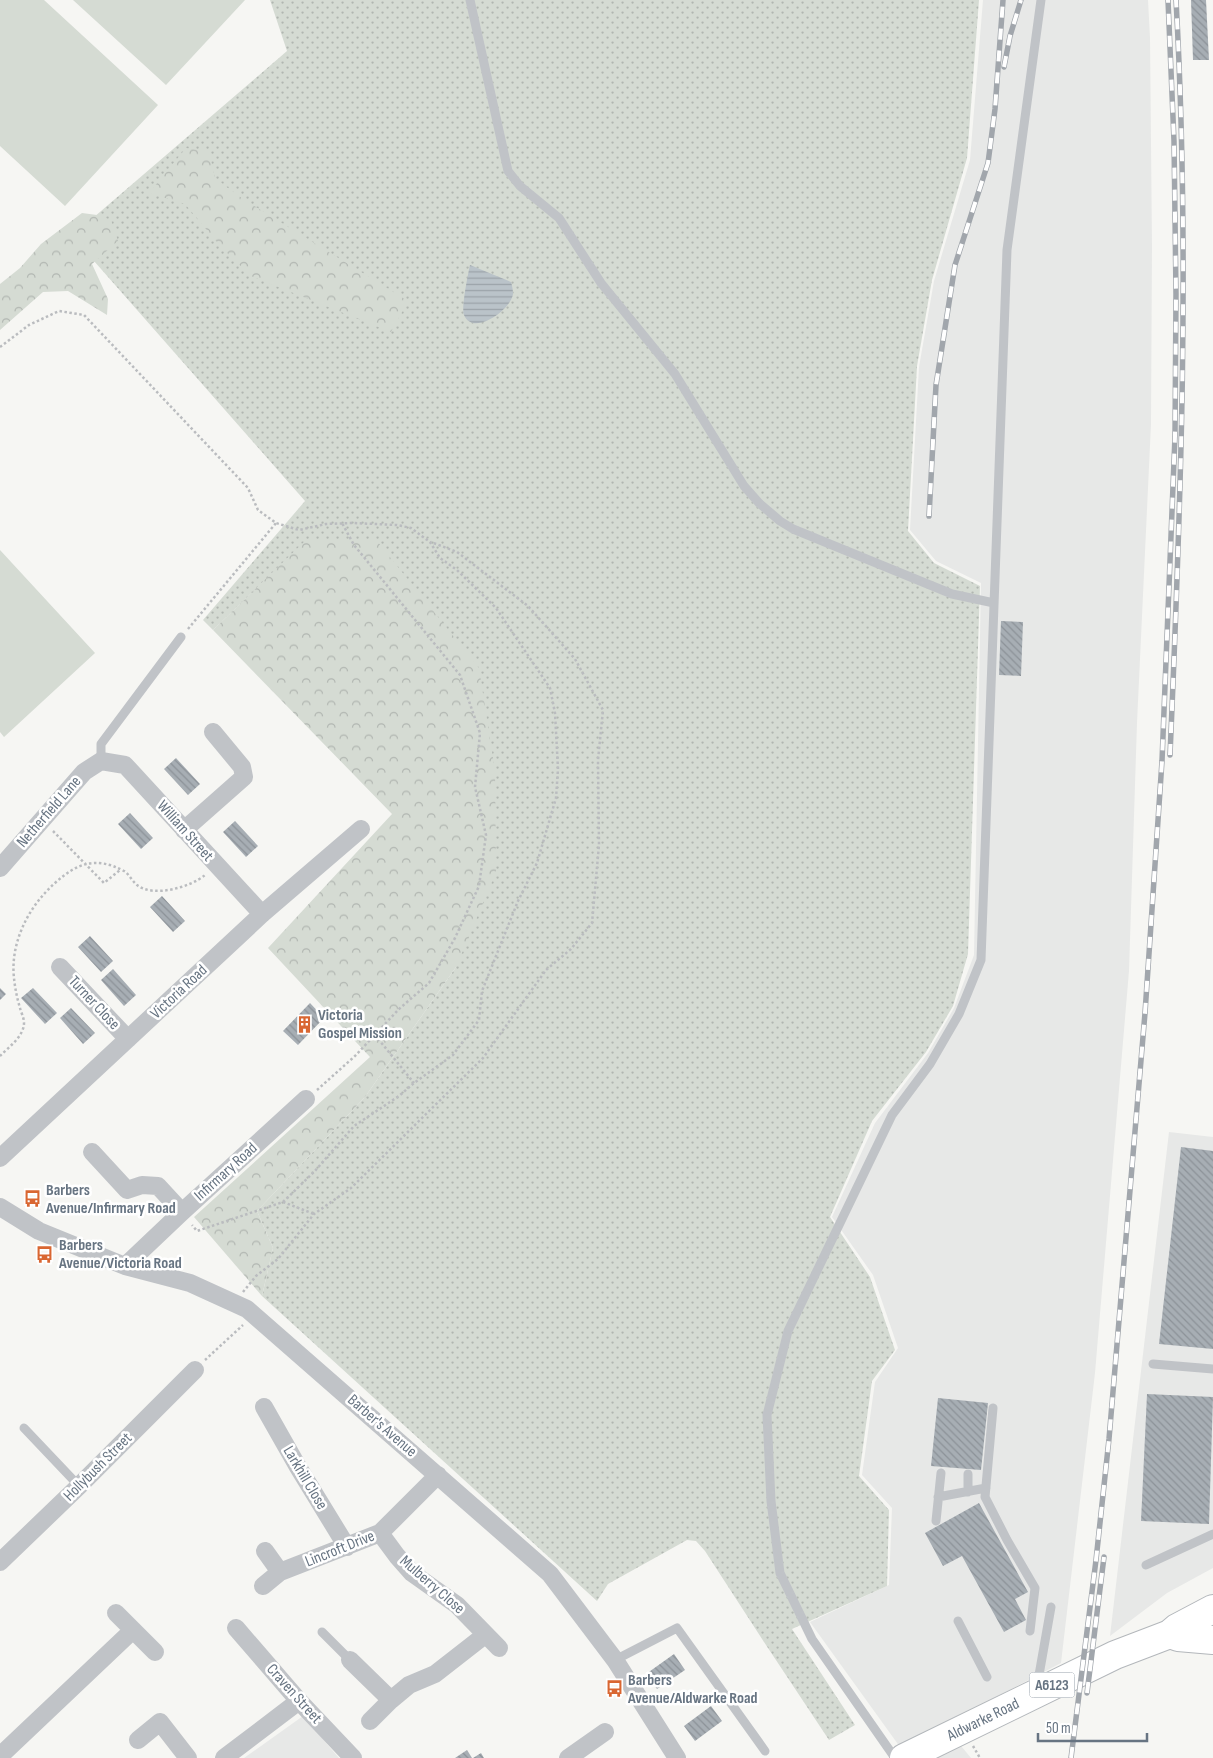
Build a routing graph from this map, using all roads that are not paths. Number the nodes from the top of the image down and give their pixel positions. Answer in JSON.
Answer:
{"nodes":[{"id":1,"x":470,"y":0,"type":"edge"},
{"id":2,"x":1041,"y":0,"type":"edge"},
{"id":3,"x":994,"y":603,"type":"junction"},
{"id":4,"x":181,"y":637,"type":"road end"},
{"id":5,"x":213,"y":732,"type":"dead end"},
{"id":6,"x":101,"y":761,"type":"junction"},
{"id":7,"x":361,"y":829,"type":"dead end"},
{"id":8,"x":184,"y":830,"type":"junction"},
{"id":9,"x":0,"y":868,"type":"edge"},
{"id":10,"x":262,"y":914,"type":"junction"},
{"id":11,"x":60,"y":967,"type":"dead end"},
{"id":12,"x":128,"y":1039,"type":"junction"},
{"id":13,"x":306,"y":1099,"type":"road end"},
{"id":14,"x":92,"y":1152,"type":"dead end"},
{"id":15,"x":0,"y":1158,"type":"edge"},
{"id":16,"x":0,"y":1207,"type":"edge"},
{"id":17,"x":182,"y":1212,"type":"junction"},
{"id":18,"x":125,"y":1266,"type":"junction"},
{"id":19,"x":1153,"y":1364,"type":"dead end"},
{"id":20,"x":1213,"y":1369,"type":"edge"},
{"id":21,"x":195,"y":1370,"type":"road end"},
{"id":22,"x":264,"y":1407,"type":"dead end"},
{"id":23,"x":993,"y":1408,"type":"dead end"},
{"id":24,"x":24,"y":1428,"type":"dead end"},
{"id":25,"x":941,"y":1472,"type":"dead end"},
{"id":26,"x":968,"y":1474,"type":"dead end"},
{"id":27,"x":438,"y":1475,"type":"junction"},
{"id":28,"x":79,"y":1486,"type":"junction"},
{"id":29,"x":986,"y":1488,"type":"junction"},
{"id":30,"x":968,"y":1492,"type":"junction"},
{"id":31,"x":938,"y":1497,"type":"junction"},
{"id":32,"x":936,"y":1521,"type":"dead end"},
{"id":33,"x":380,"y":1533,"type":"junction"},
{"id":34,"x":1213,"y":1534,"type":"edge"},
{"id":35,"x":347,"y":1547,"type":"junction"},
{"id":36,"x":264,"y":1551,"type":"dead end"},
{"id":37,"x":0,"y":1562,"type":"edge"},
{"id":38,"x":1146,"y":1565,"type":"dead end"},
{"id":39,"x":280,"y":1572,"type":"junction"},
{"id":40,"x":263,"y":1586,"type":"dead end"},
{"id":41,"x":1051,"y":1608,"type":"dead end"},
{"id":42,"x":1213,"y":1609,"type":"edge"},
{"id":43,"x":116,"y":1612,"type":"dead end"},
{"id":44,"x":958,"y":1621,"type":"dead end"},
{"id":45,"x":236,"y":1628,"type":"dead end"},
{"id":46,"x":133,"y":1630,"type":"junction"},
{"id":47,"x":1030,"y":1631,"type":"dead end"},
{"id":48,"x":322,"y":1632,"type":"dead end"},
{"id":49,"x":1170,"y":1634,"type":"junction"},
{"id":50,"x":485,"y":1635,"type":"junction"},
{"id":51,"x":1213,"y":1640,"type":"edge"},
{"id":52,"x":500,"y":1648,"type":"dead end"},
{"id":53,"x":155,"y":1652,"type":"dead end"},
{"id":54,"x":350,"y":1660,"type":"joint"},
{"id":55,"x":615,"y":1660,"type":"junction"},
{"id":56,"x":1039,"y":1674,"type":"dead end"},
{"id":57,"x":987,"y":1677,"type":"dead end"},
{"id":58,"x":391,"y":1700,"type":"junction"},
{"id":59,"x":299,"y":1701,"type":"junction"},
{"id":60,"x":370,"y":1721,"type":"dead end"},
{"id":61,"x":605,"y":1732,"type":"dead end"},
{"id":62,"x":138,"y":1740,"type":"dead end"},
{"id":63,"x":765,"y":1752,"type":"dead end"},
{"id":64,"x":0,"y":1756,"type":"edge"},
{"id":65,"x":188,"y":1758,"type":"edge"},
{"id":66,"x":224,"y":1758,"type":"edge"},
{"id":67,"x":353,"y":1758,"type":"edge"},
{"id":68,"x":568,"y":1758,"type":"edge"},
{"id":69,"x":677,"y":1758,"type":"edge"},
{"id":70,"x":895,"y":1758,"type":"edge"},
{"id":71,"x":904,"y":1758,"type":"edge"}],
"edges":[{"from":1,"to":3,"type":"lane"},
{"from":2,"to":3,"type":"lane"},
{"from":3,"to":70,"type":"lane"},
{"from":4,"to":6,"type":"lane"},
{"from":5,"to":8,"type":"street"},
{"from":6,"to":8,"type":"street","name":"William Street"},
{"from":6,"to":9,"type":"street","name":"Netherfield Lane"},
{"from":7,"to":10,"type":"street","name":"Victoria Road"},
{"from":8,"to":10,"type":"street","name":"William Street"},
{"from":10,"to":12,"type":"street","name":"Victoria Road"},
{"from":11,"to":12,"type":"street","name":"Turner Close"},
{"from":12,"to":15,"type":"street","name":"Victoria Road"},
{"from":13,"to":17,"type":"street","name":"Infirmary Road"},
{"from":14,"to":17,"type":"street"},
{"from":16,"to":18,"type":"street","name":"Barber's Avenue"},
{"from":17,"to":18,"type":"street","name":"Infirmary Road"},
{"from":18,"to":27,"type":"street","name":"Barber's Avenue"},
{"from":19,"to":20,"type":"lane"},
{"from":21,"to":28,"type":"street","name":"Hollybush Street"},
{"from":22,"to":35,"type":"street","name":"Larkhill Close"},
{"from":23,"to":29,"type":"lane"},
{"from":24,"to":28,"type":"lane"},
{"from":25,"to":31,"type":"lane"},
{"from":26,"to":30,"type":"lane"},
{"from":27,"to":33,"type":"street","name":"Lincroft Drive"},
{"from":27,"to":55,"type":"street","name":"Barber's Avenue"},
{"from":28,"to":37,"type":"street","name":"Hollybush Street"},
{"from":29,"to":30,"type":"lane"},
{"from":29,"to":47,"type":"lane"},
{"from":30,"to":31,"type":"lane"},
{"from":31,"to":32,"type":"lane"},
{"from":33,"to":35,"type":"street","name":"Lincroft Drive"},
{"from":33,"to":50,"type":"street","name":"Mulberry Close"},
{"from":34,"to":38,"type":"lane"},
{"from":35,"to":39,"type":"street","name":"Lincroft Drive"},
{"from":36,"to":39,"type":"street"},
{"from":39,"to":40,"type":"street","name":"Lincroft Drive"},
{"from":41,"to":56,"type":"lane"},
{"from":42,"to":49,"type":"main road","name":"Aldwarke Road","number":"A6123"},
{"from":43,"to":46,"type":"street"},
{"from":44,"to":57,"type":"lane"},
{"from":45,"to":59,"type":"street","name":"Craven Street"},
{"from":46,"to":53,"type":"street"},
{"from":46,"to":64,"type":"street"},
{"from":48,"to":54,"type":"lane"},
{"from":49,"to":51,"type":"main road"},
{"from":49,"to":71,"type":"main road","name":"Aldwarke Road","number":"A6123"},
{"from":50,"to":52,"type":"street","name":"Mulberry Close"},
{"from":50,"to":58,"type":"street"},
{"from":54,"to":58,"type":"street"},
{"from":55,"to":63,"type":"lane"},
{"from":55,"to":69,"type":"street","name":"Barber's Avenue"},
{"from":58,"to":60,"type":"street"},
{"from":59,"to":66,"type":"street"},
{"from":59,"to":67,"type":"street","name":"Craven Street"},
{"from":61,"to":68,"type":"street"},
{"from":62,"to":65,"type":"street"}]}
